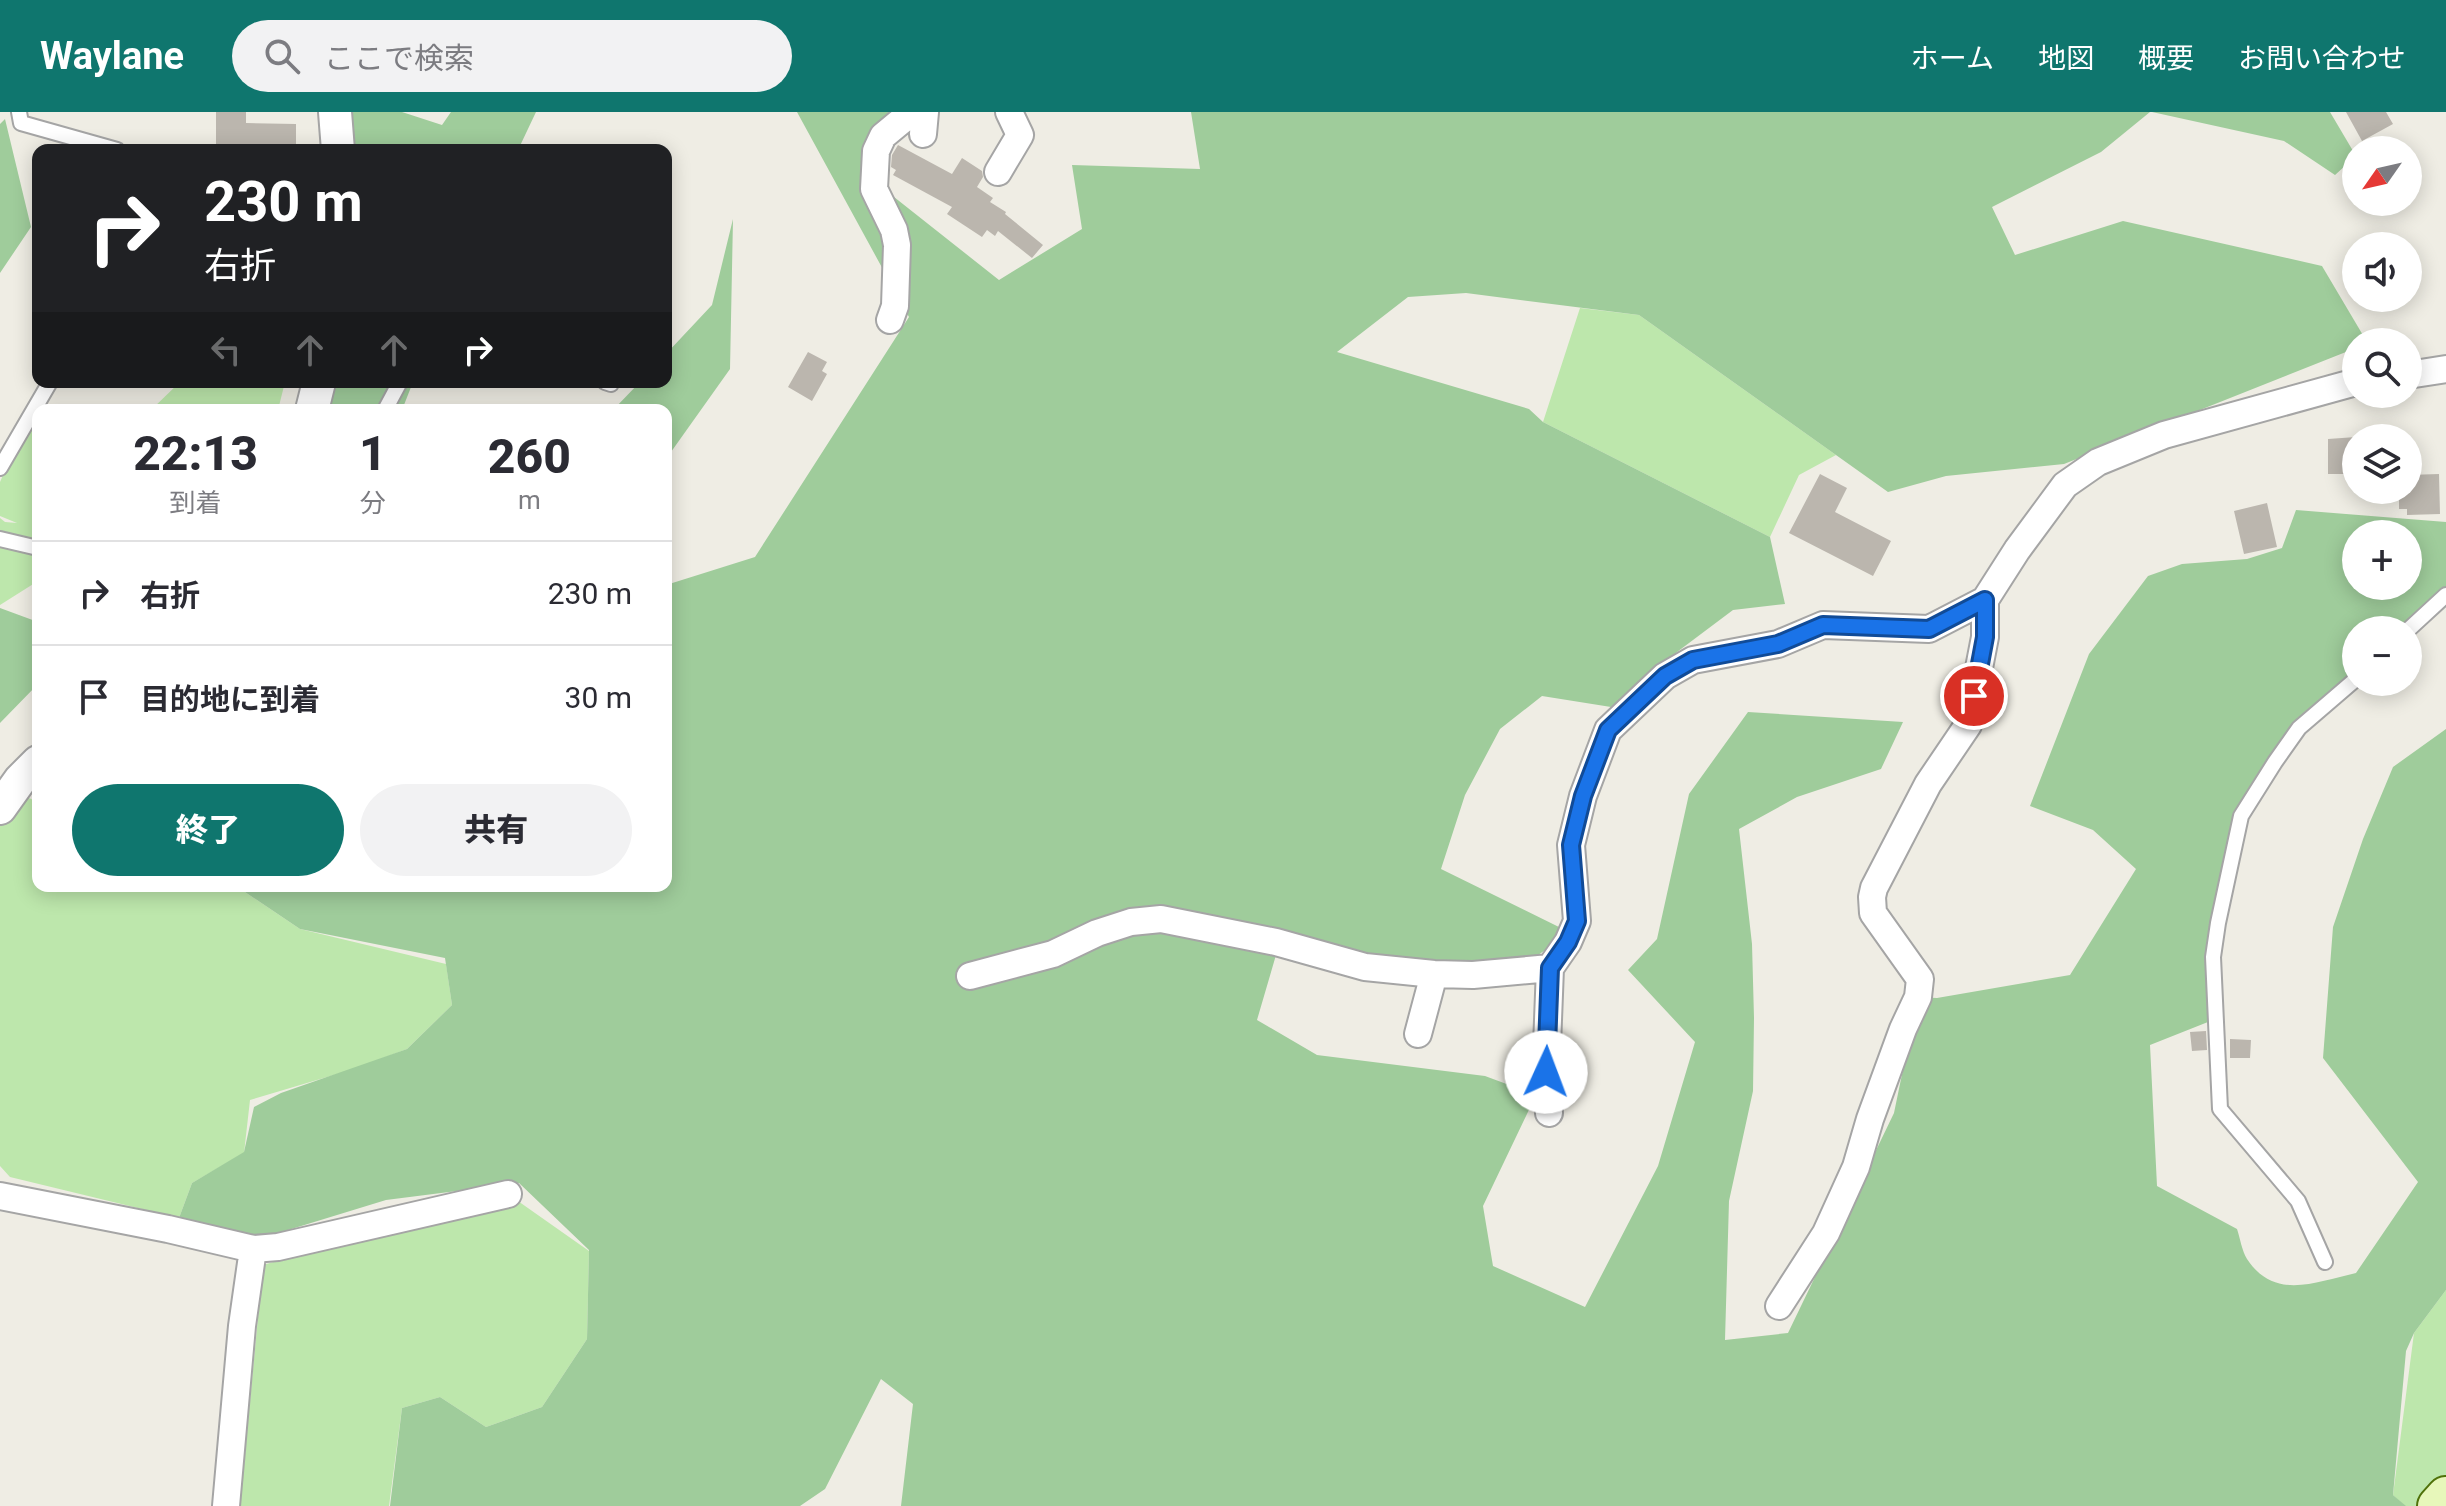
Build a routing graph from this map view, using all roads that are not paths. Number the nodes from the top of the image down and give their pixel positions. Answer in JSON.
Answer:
{"nodes":[{"id":1,"x":19,"y":112,"type":"edge"},
{"id":2,"x":335,"y":112,"type":"edge"},
{"id":3,"x":1009,"y":112,"type":"edge"},
{"id":4,"x":920,"y":119,"type":"edge"},
{"id":5,"x":96,"y":144,"type":"edge"},
{"id":6,"x":338,"y":144,"type":"edge"},
{"id":7,"x":998,"y":172,"type":"dead end"},
{"id":8,"x":890,"y":320,"type":"dead end"},
{"id":9,"x":2446,"y":369,"type":"edge"},
{"id":10,"x":2422,"y":373,"type":"edge"},
{"id":11,"x":2342,"y":386,"type":"edge"},
{"id":12,"x":32,"y":413,"type":"edge"},
{"id":13,"x":0,"y":468,"type":"edge"},
{"id":14,"x":0,"y":539,"type":"edge"},
{"id":15,"x":32,"y":547,"type":"edge"},
{"id":16,"x":2446,"y":595,"type":"edge"},
{"id":17,"x":1985,"y":600,"type":"junction"},
{"id":18,"x":2422,"y":617,"type":"edge"},
{"id":19,"x":2342,"y":691,"type":"edge"},
{"id":20,"x":32,"y":768,"type":"edge"},
{"id":21,"x":0,"y":808,"type":"edge"},
{"id":22,"x":1550,"y":968,"type":"junction"},
{"id":23,"x":1434,"y":974,"type":"junction"},
{"id":24,"x":970,"y":976,"type":"dead end"},
{"id":25,"x":1418,"y":1034,"type":"dead end"},
{"id":26,"x":1549,"y":1113,"type":"dead end"},
{"id":27,"x":508,"y":1194,"type":"dead end"},
{"id":28,"x":0,"y":1196,"type":"edge"},
{"id":29,"x":253,"y":1249,"type":"junction"},
{"id":30,"x":2325,"y":1262,"type":"dead end"},
{"id":31,"x":1779,"y":1306,"type":"dead end"},
{"id":32,"x":2446,"y":1496,"type":"edge"},
{"id":33,"x":226,"y":1506,"type":"edge"},
{"id":34,"x":2437,"y":1506,"type":"edge"}],
"edges":[{"from":1,"to":5,"type":"lane"},
{"from":2,"to":6,"type":"street"},
{"from":3,"to":7,"type":"street"},
{"from":4,"to":8,"type":"street"},
{"from":9,"to":10,"type":"street"},
{"from":11,"to":17,"type":"street"},
{"from":12,"to":13,"type":"lane"},
{"from":14,"to":15,"type":"lane"},
{"from":16,"to":18,"type":"lane"},
{"from":17,"to":22,"type":"street"},
{"from":17,"to":31,"type":"street"},
{"from":19,"to":30,"type":"lane"},
{"from":20,"to":21,"type":"street"},
{"from":22,"to":23,"type":"street"},
{"from":22,"to":26,"type":"street"},
{"from":23,"to":24,"type":"street"},
{"from":23,"to":25,"type":"street"},
{"from":27,"to":29,"type":"street"},
{"from":28,"to":29,"type":"street"},
{"from":29,"to":33,"type":"street"},
{"from":32,"to":34,"type":"main road"}]}
